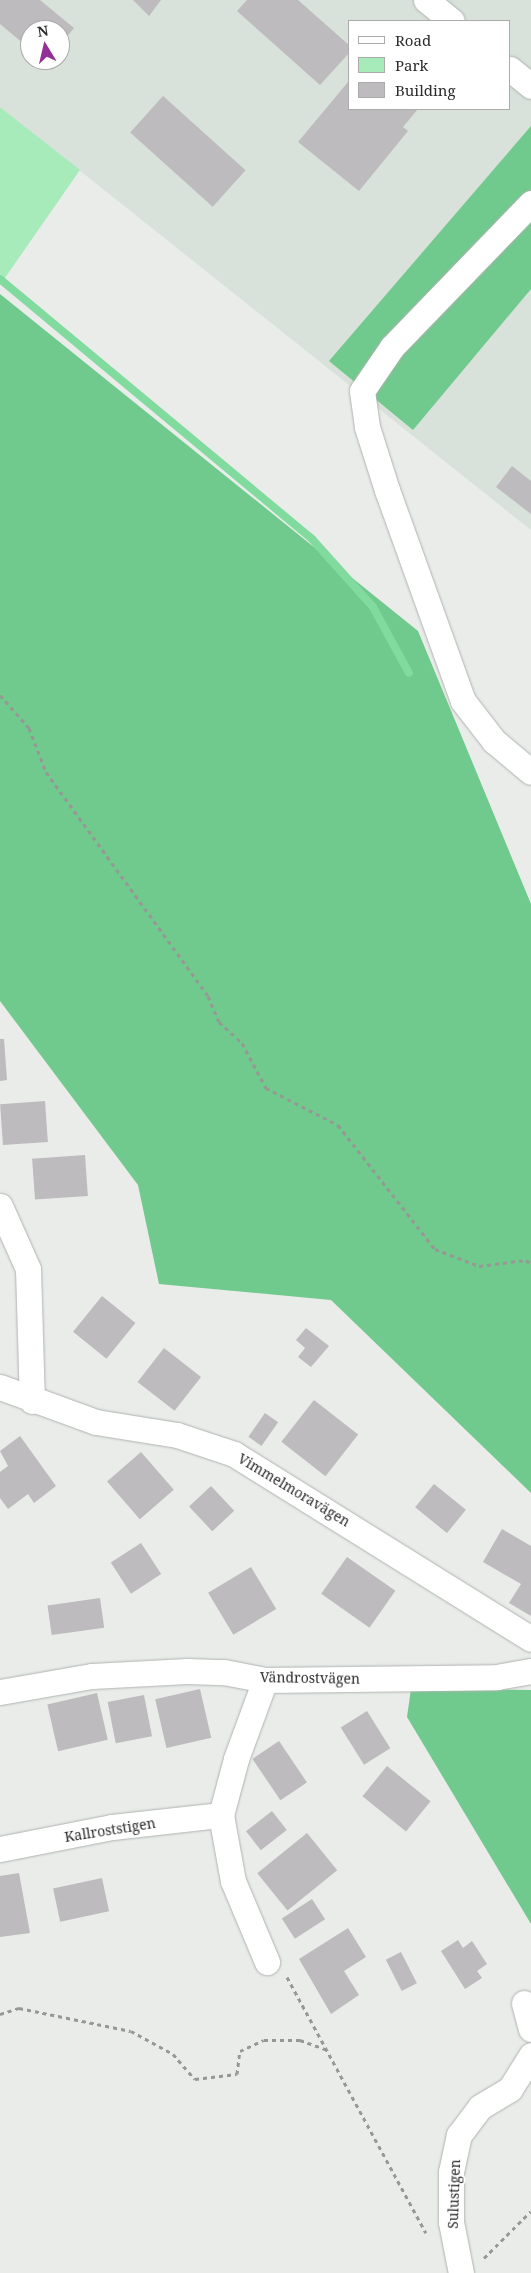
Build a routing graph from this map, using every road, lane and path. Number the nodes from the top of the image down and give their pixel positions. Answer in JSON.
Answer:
{"nodes":[{"id":1,"x":426,"y":0,"type":"edge"},
{"id":2,"x":451,"y":20,"type":"edge"},
{"id":3,"x":511,"y":70,"type":"edge"},
{"id":4,"x":531,"y":86,"type":"edge"},
{"id":5,"x":531,"y":203,"type":"edge"},
{"id":6,"x":0,"y":695,"type":"edge"},
{"id":7,"x":531,"y":772,"type":"edge"},
{"id":8,"x":0,"y":1206,"type":"edge"},
{"id":9,"x":531,"y":1264,"type":"edge"},
{"id":10,"x":0,"y":1387,"type":"edge"},
{"id":11,"x":32,"y":1401,"type":"junction"},
{"id":12,"x":531,"y":1639,"type":"edge"},
{"id":13,"x":531,"y":1671,"type":"edge"},
{"id":14,"x":265,"y":1680,"type":"junction"},
{"id":15,"x":0,"y":1692,"type":"edge"},
{"id":16,"x":221,"y":1815,"type":"junction"},
{"id":17,"x":0,"y":1849,"type":"edge"},
{"id":18,"x":267,"y":1962,"type":"dead end"},
{"id":19,"x":294,"y":1990,"type":"dead end"},
{"id":20,"x":524,"y":2003,"type":"dead end"},
{"id":21,"x":0,"y":2014,"type":"edge"},
{"id":22,"x":531,"y":2029,"type":"edge"},
{"id":23,"x":327,"y":2050,"type":"junction"},
{"id":24,"x":531,"y":2055,"type":"edge"},
{"id":25,"x":531,"y":2211,"type":"edge"},
{"id":26,"x":429,"y":2237,"type":"dead end"},
{"id":27,"x":471,"y":2267,"type":"edge"}],
"edges":[{"from":1,"to":2,"type":"street"},
{"from":3,"to":4,"type":"street"},
{"from":5,"to":7,"type":"street"},
{"from":6,"to":9,"type":"path"},
{"from":8,"to":11,"type":"street"},
{"from":10,"to":11,"type":"street","name":"Vimmelmoravägen"},
{"from":11,"to":12,"type":"street","name":"Vimmelmoravägen"},
{"from":13,"to":14,"type":"street","name":"Vändrostvägen"},
{"from":14,"to":15,"type":"street","name":"Vändrostvägen"},
{"from":14,"to":16,"type":"street"},
{"from":16,"to":17,"type":"street","name":"Kallroststigen"},
{"from":16,"to":18,"type":"street"},
{"from":19,"to":23,"type":"path"},
{"from":20,"to":22,"type":"street"},
{"from":21,"to":23,"type":"path"},
{"from":23,"to":26,"type":"path"},
{"from":24,"to":27,"type":"street","name":"Sulustigen"},
{"from":25,"to":27,"type":"path"}]}
